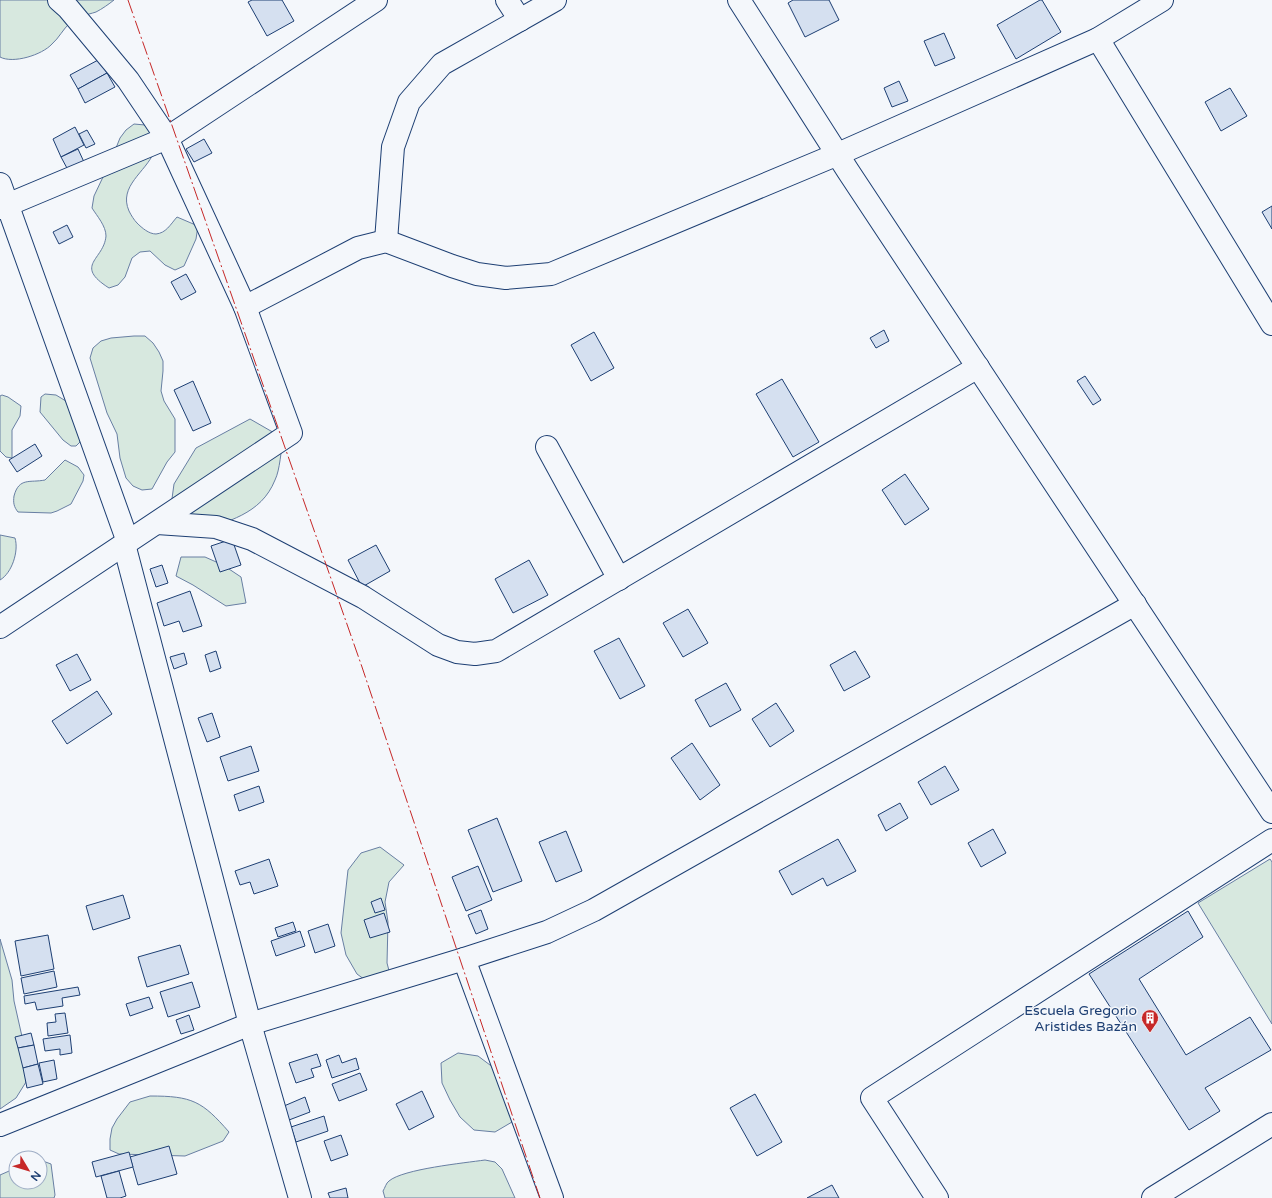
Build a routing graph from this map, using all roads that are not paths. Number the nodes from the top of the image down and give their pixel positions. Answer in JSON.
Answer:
{"nodes":[{"id":1,"x":59,"y":0,"type":"edge"},
{"id":2,"x":376,"y":0,"type":"edge"},
{"id":3,"x":507,"y":0,"type":"edge"},
{"id":4,"x":555,"y":0,"type":"edge"},
{"id":5,"x":739,"y":0,"type":"edge"},
{"id":6,"x":1162,"y":0,"type":"edge"},
{"id":7,"x":520,"y":20,"type":"junction"},
{"id":8,"x":1098,"y":39,"type":"junction"},
{"id":9,"x":168,"y":138,"type":"junction"},
{"id":10,"x":843,"y":163,"type":"junction"},
{"id":11,"x":0,"y":184,"type":"edge"},
{"id":12,"x":4,"y":206,"type":"edge"},
{"id":13,"x":386,"y":241,"type":"junction"},
{"id":14,"x":245,"y":307,"type":"junction"},
{"id":15,"x":1272,"y":324,"type":"edge"},
{"id":16,"x":978,"y":367,"type":"junction"},
{"id":17,"x":547,"y":447,"type":"dead end"},
{"id":18,"x":156,"y":523,"type":"junction"},
{"id":19,"x":126,"y":543,"type":"junction"},
{"id":20,"x":619,"y":579,"type":"junction"},
{"id":21,"x":1135,"y":604,"type":"junction"},
{"id":22,"x":0,"y":627,"type":"edge"},
{"id":23,"x":1272,"y":812,"type":"edge"},
{"id":24,"x":1272,"y":840,"type":"edge"},
{"id":25,"x":464,"y":959,"type":"junction"},
{"id":26,"x":250,"y":1024,"type":"junction"},
{"id":27,"x":1272,"y":1124,"type":"edge"},
{"id":28,"x":0,"y":1125,"type":"edge"},
{"id":29,"x":300,"y":1198,"type":"edge"},
{"id":30,"x":552,"y":1198,"type":"edge"},
{"id":31,"x":937,"y":1198,"type":"edge"},
{"id":32,"x":1153,"y":1198,"type":"edge"}],
"edges":[{"from":1,"to":9,"type":"street"},
{"from":2,"to":9,"type":"street"},
{"from":3,"to":7,"type":"street"},
{"from":4,"to":7,"type":"street"},
{"from":5,"to":10,"type":"street"},
{"from":6,"to":8,"type":"street"},
{"from":7,"to":13,"type":"street"},
{"from":8,"to":10,"type":"street"},
{"from":8,"to":15,"type":"street"},
{"from":9,"to":12,"type":"street"},
{"from":9,"to":14,"type":"street"},
{"from":10,"to":13,"type":"street"},
{"from":10,"to":16,"type":"street"},
{"from":11,"to":12,"type":"street"},
{"from":12,"to":19,"type":"street"},
{"from":13,"to":14,"type":"street"},
{"from":14,"to":18,"type":"street"},
{"from":16,"to":20,"type":"street"},
{"from":16,"to":21,"type":"street"},
{"from":17,"to":20,"type":"street"},
{"from":18,"to":19,"type":"street"},
{"from":18,"to":20,"type":"street"},
{"from":19,"to":22,"type":"street"},
{"from":19,"to":26,"type":"street"},
{"from":21,"to":23,"type":"street"},
{"from":21,"to":25,"type":"street"},
{"from":24,"to":31,"type":"street"},
{"from":25,"to":26,"type":"street"},
{"from":25,"to":30,"type":"street"},
{"from":26,"to":28,"type":"street"},
{"from":26,"to":29,"type":"street"},
{"from":27,"to":32,"type":"street"}]}
